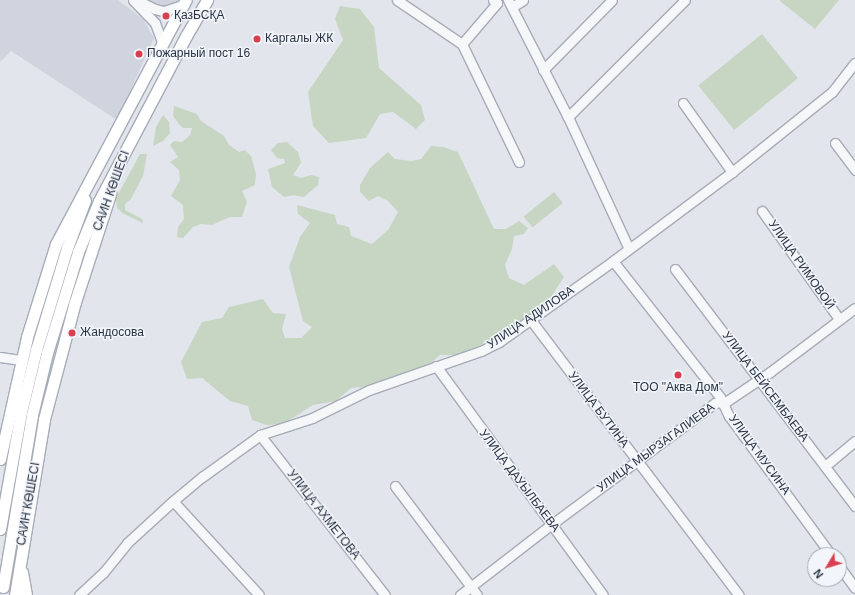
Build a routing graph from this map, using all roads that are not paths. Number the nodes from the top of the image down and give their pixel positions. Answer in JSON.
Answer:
{"nodes":[{"id":1,"x":135,"y":0,"type":"edge"},
{"id":2,"x":207,"y":0,"type":"edge"},
{"id":3,"x":397,"y":0,"type":"edge"},
{"id":4,"x":493,"y":0,"type":"edge"},
{"id":5,"x":523,"y":0,"type":"edge"},
{"id":6,"x":612,"y":0,"type":"edge"},
{"id":7,"x":685,"y":0,"type":"edge"},
{"id":8,"x":184,"y":3,"type":"edge"},
{"id":9,"x":510,"y":4,"type":"edge"},
{"id":10,"x":162,"y":42,"type":"junction"},
{"id":11,"x":462,"y":44,"type":"junction"},
{"id":12,"x":855,"y":63,"type":"edge"},
{"id":13,"x":543,"y":70,"type":"junction"},
{"id":14,"x":684,"y":103,"type":"dead end"},
{"id":15,"x":568,"y":117,"type":"junction"},
{"id":16,"x":835,"y":143,"type":"dead end"},
{"id":17,"x":130,"y":145,"type":"junction"},
{"id":18,"x":519,"y":162,"type":"dead end"},
{"id":19,"x":99,"y":164,"type":"junction"},
{"id":20,"x":855,"y":170,"type":"edge"},
{"id":21,"x":732,"y":172,"type":"junction"},
{"id":22,"x":762,"y":211,"type":"dead end"},
{"id":23,"x":629,"y":249,"type":"junction"},
{"id":24,"x":613,"y":261,"type":"junction"},
{"id":25,"x":676,"y":269,"type":"dead end"},
{"id":26,"x":855,"y":308,"type":"edge"},
{"id":27,"x":530,"y":320,"type":"junction"},
{"id":28,"x":839,"y":320,"type":"junction"},
{"id":29,"x":0,"y":357,"type":"edge"},
{"id":30,"x":21,"y":360,"type":"junction"},
{"id":31,"x":436,"y":366,"type":"junction"},
{"id":32,"x":759,"y":379,"type":"junction"},
{"id":33,"x":722,"y":402,"type":"junction"},
{"id":34,"x":260,"y":435,"type":"junction"},
{"id":35,"x":855,"y":441,"type":"edge"},
{"id":36,"x":0,"y":458,"type":"edge"},
{"id":37,"x":636,"y":462,"type":"junction"},
{"id":38,"x":825,"y":466,"type":"junction"},
{"id":39,"x":395,"y":486,"type":"dead end"},
{"id":40,"x":173,"y":501,"type":"junction"},
{"id":41,"x":855,"y":506,"type":"edge"},
{"id":42,"x":552,"y":524,"type":"junction"},
{"id":43,"x":0,"y":530,"type":"edge"},
{"id":44,"x":825,"y":547,"type":"edge"},
{"id":45,"x":21,"y":552,"type":"junction"},
{"id":46,"x":847,"y":577,"type":"edge"},
{"id":47,"x":3,"y":587,"type":"dead end"},
{"id":48,"x":471,"y":587,"type":"junction"},
{"id":49,"x":855,"y":588,"type":"edge"},
{"id":50,"x":15,"y":595,"type":"edge"},
{"id":51,"x":26,"y":595,"type":"edge"},
{"id":52,"x":79,"y":595,"type":"edge"},
{"id":53,"x":259,"y":595,"type":"edge"},
{"id":54,"x":385,"y":595,"type":"edge"},
{"id":55,"x":460,"y":595,"type":"edge"},
{"id":56,"x":477,"y":595,"type":"edge"},
{"id":57,"x":603,"y":595,"type":"edge"},
{"id":58,"x":739,"y":595,"type":"edge"}],
"edges":[{"from":1,"to":8,"type":"street"},
{"from":1,"to":10,"type":"street"},
{"from":2,"to":17,"type":"main road"},
{"from":3,"to":11,"type":"street"},
{"from":4,"to":11,"type":"street"},
{"from":5,"to":9,"type":"street"},
{"from":6,"to":13,"type":"street"},
{"from":7,"to":15,"type":"street"},
{"from":8,"to":10,"type":"main road"},
{"from":9,"to":13,"type":"street"},
{"from":10,"to":19,"type":"main road"},
{"from":11,"to":18,"type":"street"},
{"from":12,"to":21,"type":"street","name":"УЛИЦА АДИЛОВА"},
{"from":13,"to":15,"type":"street"},
{"from":14,"to":21,"type":"street"},
{"from":15,"to":23,"type":"street"},
{"from":16,"to":20,"type":"street"},
{"from":17,"to":45,"type":"main road","name":"САИН КӨШЕСІ"},
{"from":17,"to":47,"type":"main road","name":"САИН КӨШЕСІ"},
{"from":19,"to":30,"type":"main road","name":"САИН КӨШЕСІ"},
{"from":19,"to":43,"type":"main road","name":"САИН КӨШЕСІ"},
{"from":21,"to":23,"type":"street","name":"УЛИЦА АДИЛОВА"},
{"from":22,"to":28,"type":"street","name":"УЛИЦА РИМОВОЙ"},
{"from":23,"to":24,"type":"street","name":"УЛИЦА АДИЛОВА"},
{"from":24,"to":27,"type":"street","name":"УЛИЦА АДИЛОВА"},
{"from":24,"to":33,"type":"street","name":"УЛИЦА МУСИНА"},
{"from":25,"to":32,"type":"street","name":"УЛИЦА БЕЙСЕМБАЕВА"},
{"from":26,"to":28,"type":"street","name":"УЛИЦА МЫРЗАГАЛИЕВА"},
{"from":27,"to":31,"type":"street","name":"УЛИЦА АДИЛОВА"},
{"from":27,"to":37,"type":"street","name":"УЛИЦА БУТИНА"},
{"from":28,"to":32,"type":"street","name":"УЛИЦА МЫРЗАГАЛИЕВА"},
{"from":29,"to":30,"type":"street"},
{"from":30,"to":36,"type":"main road","name":"САИН КӨШЕСІ"},
{"from":31,"to":34,"type":"street","name":"УЛИЦА АДИЛОВА"},
{"from":31,"to":42,"type":"street","name":"УЛИЦА ДАУЫЛБАЕВА"},
{"from":32,"to":33,"type":"street","name":"УЛИЦА МЫРЗАГАЛИЕВА"},
{"from":32,"to":38,"type":"street","name":"УЛИЦА БЕЙСЕМБАЕВА"},
{"from":33,"to":37,"type":"street","name":"УЛИЦА МЫРЗАГАЛИЕВА"},
{"from":33,"to":44,"type":"street","name":"УЛИЦА МУСИНА"},
{"from":34,"to":40,"type":"street","name":"УЛИЦА АДИЛОВА"},
{"from":34,"to":54,"type":"street","name":"УЛИЦА АХМЕТОВА"},
{"from":35,"to":38,"type":"street"},
{"from":37,"to":42,"type":"street","name":"УЛИЦА МЫРЗАГАЛИЕВА"},
{"from":37,"to":58,"type":"street","name":"УЛИЦА БУТИНА"},
{"from":38,"to":41,"type":"street","name":"УЛИЦА БЕЙСЕМБАЕВА"},
{"from":39,"to":48,"type":"street"},
{"from":40,"to":52,"type":"street","name":"УЛИЦА АДИЛОВА"},
{"from":40,"to":53,"type":"street"},
{"from":42,"to":48,"type":"street","name":"УЛИЦА МЫРЗАГАЛИЕВА"},
{"from":42,"to":57,"type":"street","name":"УЛИЦА ДАУЫЛБАЕВА"},
{"from":45,"to":50,"type":"main road","name":"САИН КӨШЕСІ"},
{"from":45,"to":51,"type":"main road"},
{"from":46,"to":49,"type":"street"},
{"from":48,"to":55,"type":"street","name":"УЛИЦА МЫРЗАГАЛИЕВА"},
{"from":48,"to":56,"type":"street"}]}
